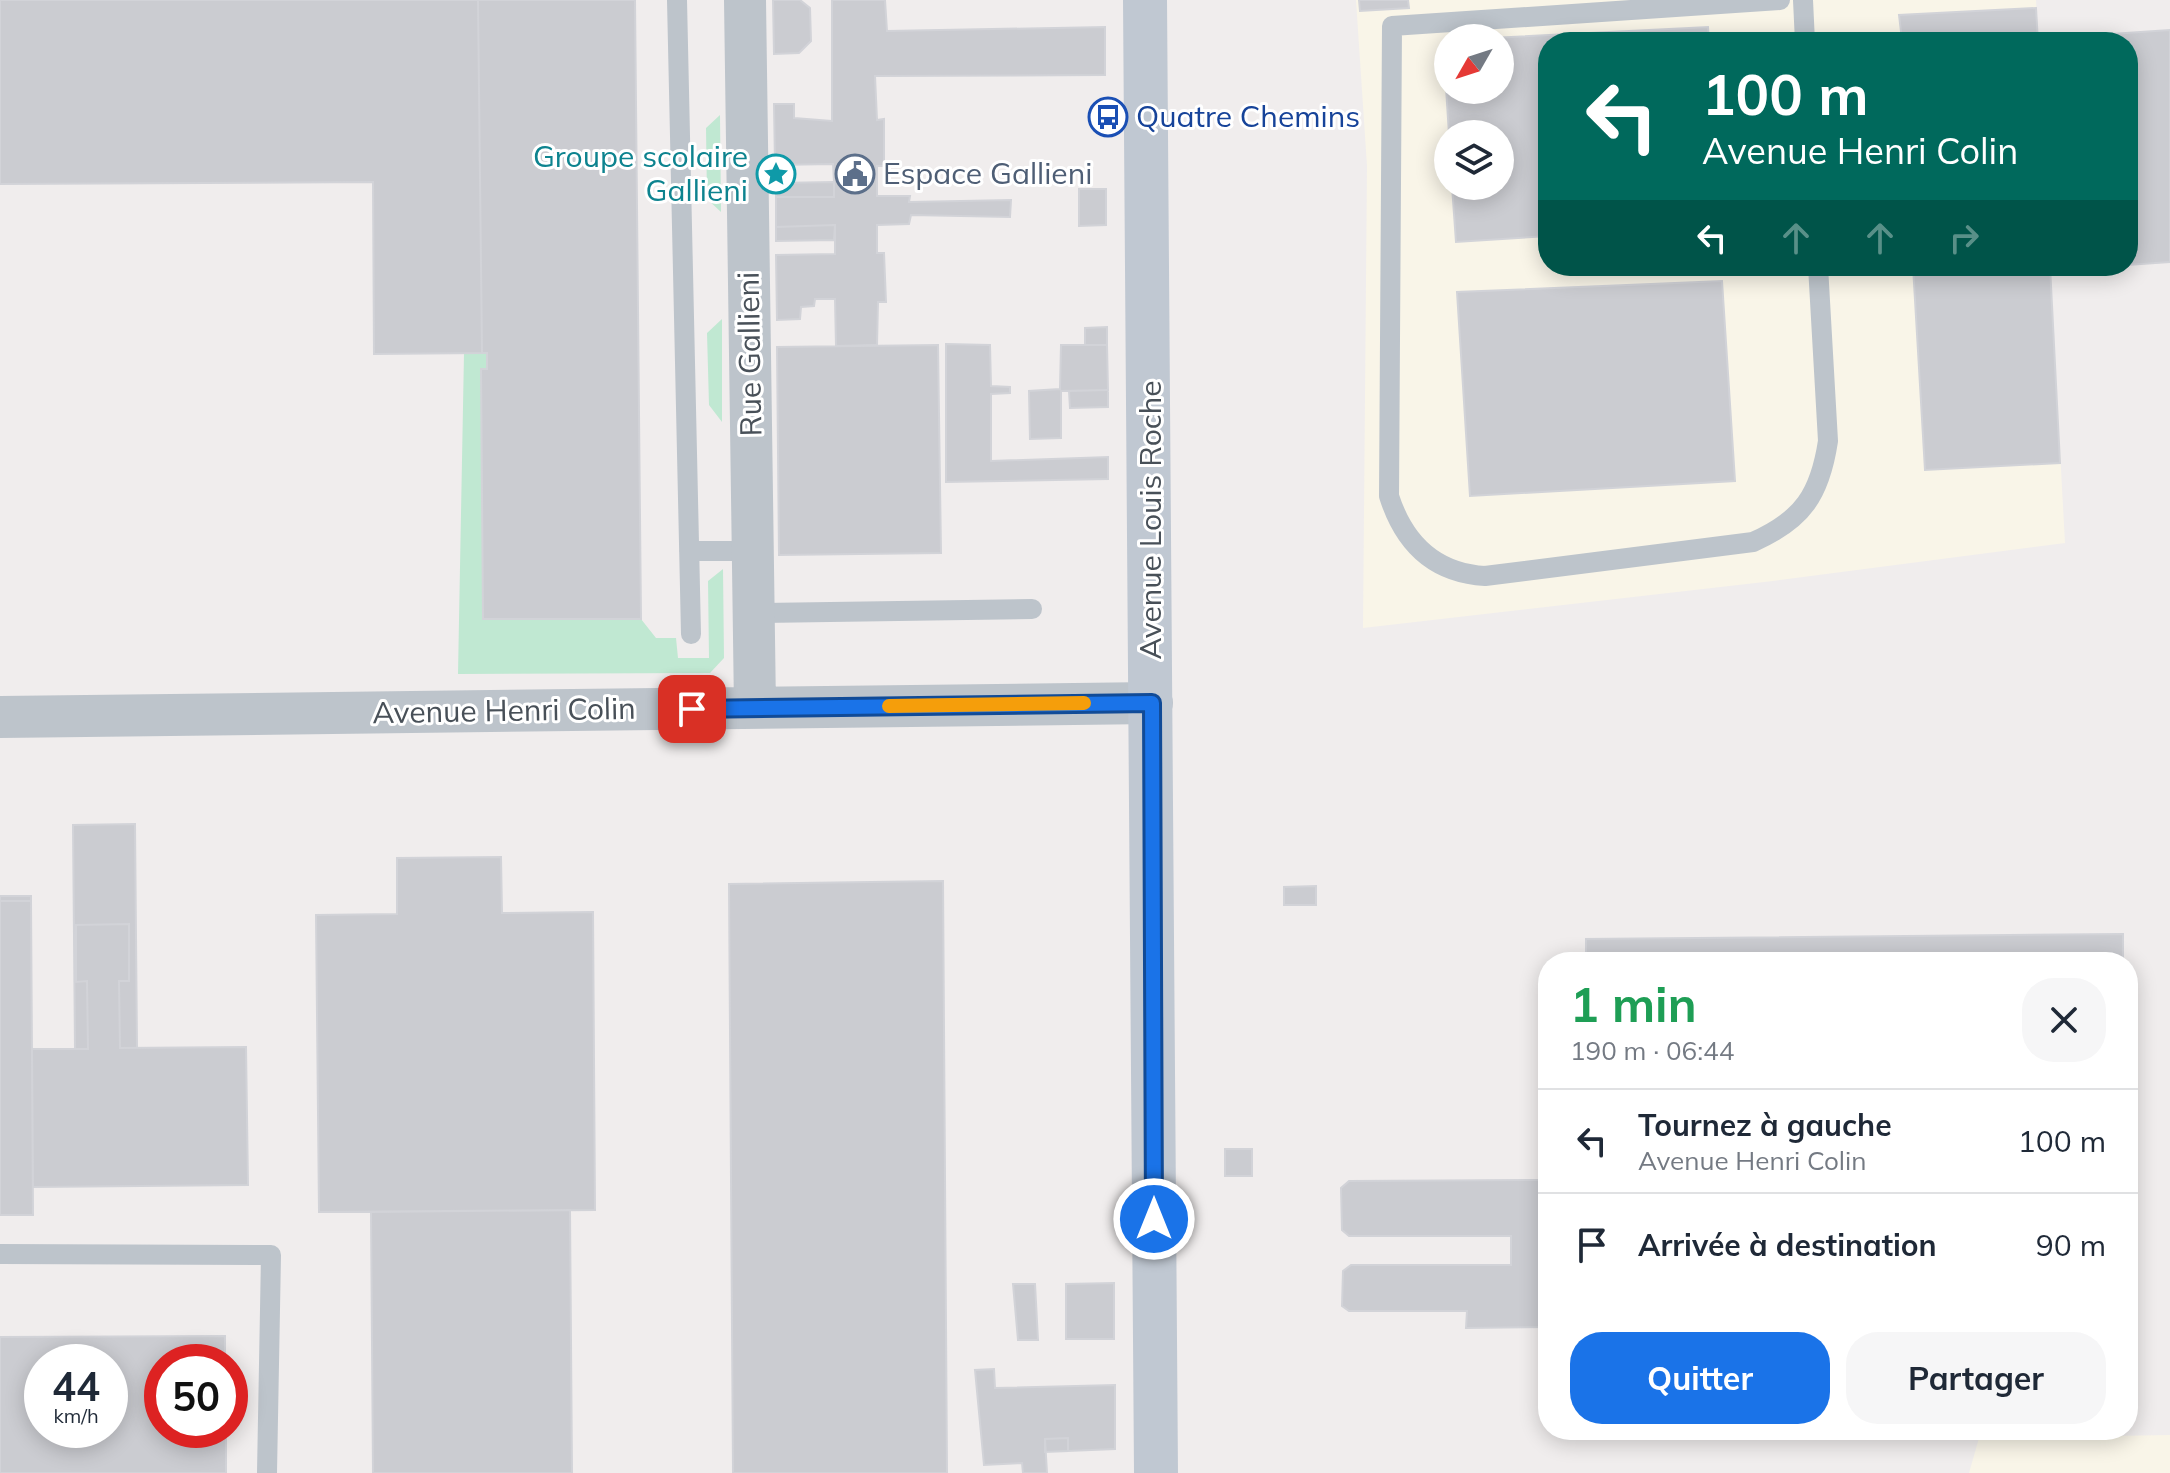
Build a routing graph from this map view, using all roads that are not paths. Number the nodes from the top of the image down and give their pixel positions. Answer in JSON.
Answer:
{"nodes":[{"id":1,"x":677,"y":0,"type":"edge"},
{"id":2,"x":745,"y":0,"type":"edge"},
{"id":3,"x":1145,"y":0,"type":"edge"},
{"id":4,"x":1765,"y":0,"type":"edge"},
{"id":5,"x":1780,"y":0,"type":"edge"},
{"id":6,"x":1803,"y":0,"type":"edge"},
{"id":7,"x":1805,"y":32,"type":"edge"},
{"id":8,"x":1819,"y":276,"type":"edge"},
{"id":9,"x":689,"y":551,"type":"junction"},
{"id":10,"x":753,"y":551,"type":"junction"},
{"id":11,"x":1032,"y":609,"type":"dead end"},
{"id":12,"x":754,"y":613,"type":"junction"},
{"id":13,"x":691,"y":634,"type":"dead end"},
{"id":14,"x":1152,"y":703,"type":"junction"},
{"id":15,"x":755,"y":708,"type":"junction"},
{"id":16,"x":0,"y":717,"type":"edge"},
{"id":17,"x":0,"y":1254,"type":"edge"},
{"id":18,"x":267,"y":1473,"type":"edge"},
{"id":19,"x":1156,"y":1473,"type":"edge"}],
"edges":[{"from":1,"to":9,"type":"lane"},
{"from":2,"to":10,"type":"street","name":"Rue Gallieni"},
{"from":3,"to":14,"type":"main road","name":"Avenue Louis Roche"},
{"from":4,"to":5,"type":"lane"},
{"from":4,"to":8,"type":"lane"},
{"from":6,"to":7,"type":"lane"},
{"from":9,"to":10,"type":"lane"},
{"from":9,"to":13,"type":"lane"},
{"from":10,"to":12,"type":"street","name":"Rue Gallieni"},
{"from":11,"to":12,"type":"lane"},
{"from":12,"to":15,"type":"street","name":"Rue Gallieni"},
{"from":14,"to":15,"type":"street","name":"Avenue Henri Colin"},
{"from":14,"to":19,"type":"main road","name":"Avenue Louis Roche"},
{"from":15,"to":16,"type":"street","name":"Avenue Henri Colin"},
{"from":17,"to":18,"type":"lane"}]}
